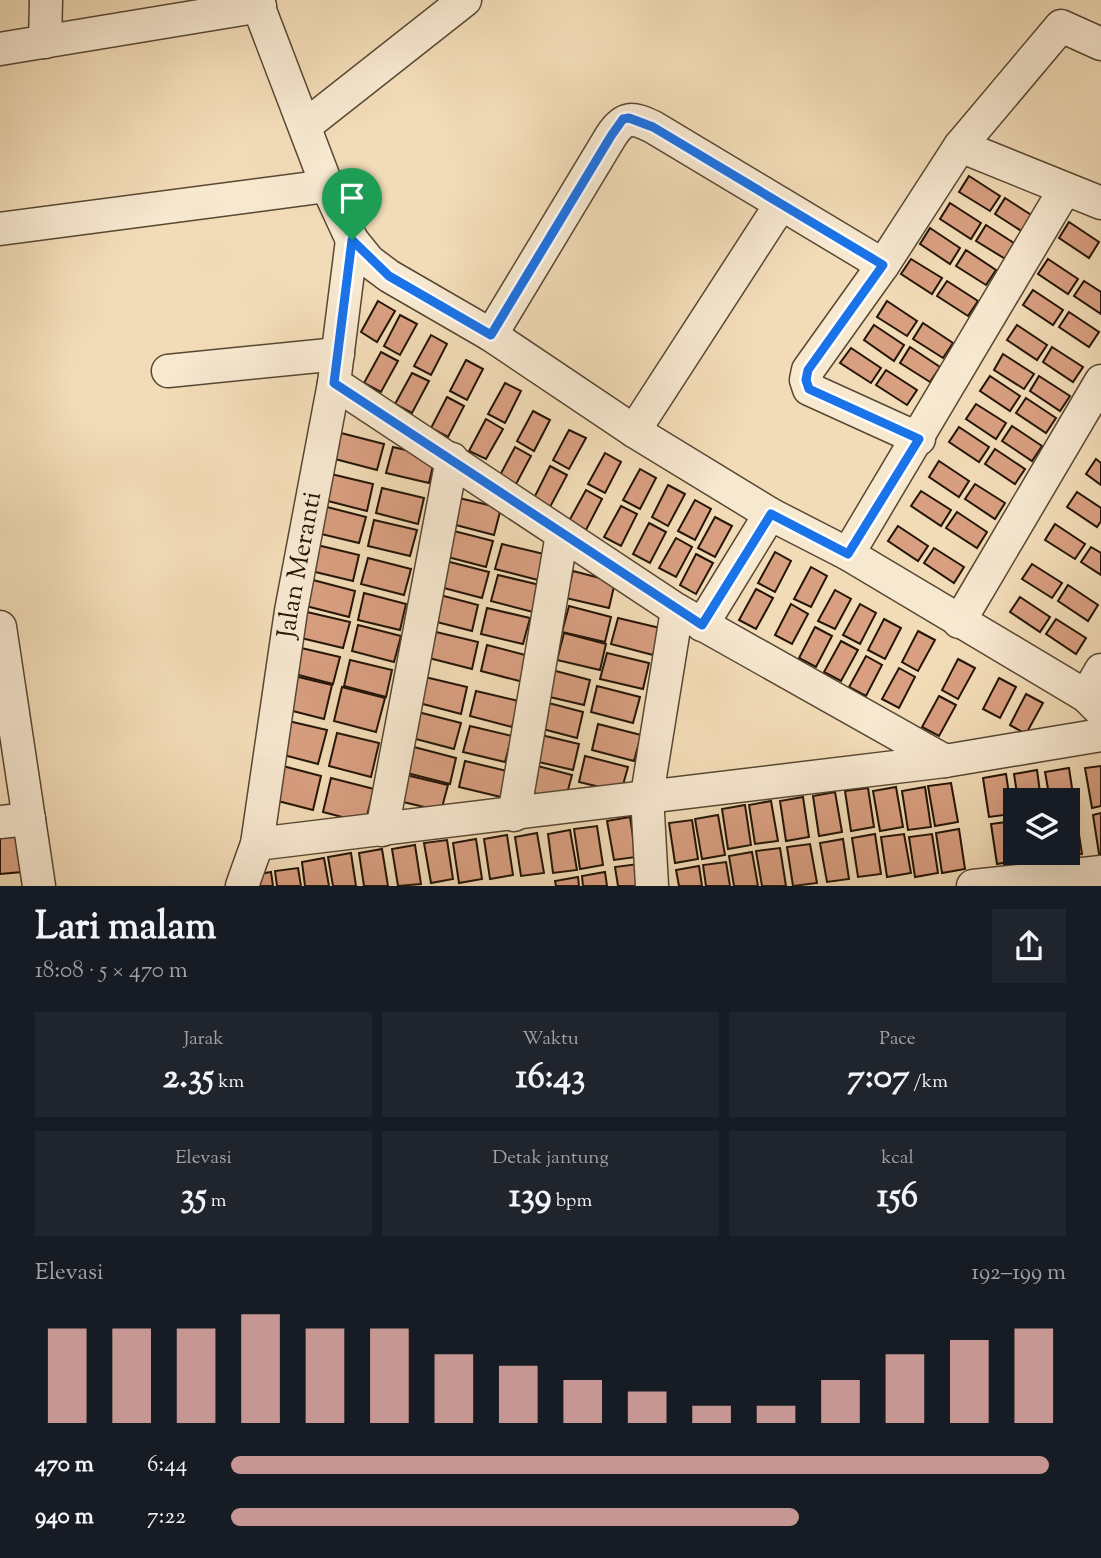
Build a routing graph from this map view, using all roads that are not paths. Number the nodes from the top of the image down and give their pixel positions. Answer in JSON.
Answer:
{"nodes":[{"id":1,"x":46,"y":0,"type":"edge"},
{"id":2,"x":465,"y":0,"type":"edge"},
{"id":3,"x":258,"y":3,"type":"edge"},
{"id":4,"x":45,"y":42,"type":"junction"},
{"id":5,"x":1101,"y":44,"type":"edge"},
{"id":6,"x":0,"y":49,"type":"edge"},
{"id":7,"x":304,"y":126,"type":"junction"},
{"id":8,"x":960,"y":146,"type":"junction"},
{"id":9,"x":327,"y":186,"type":"junction"},
{"id":10,"x":1065,"y":188,"type":"junction"},
{"id":11,"x":1101,"y":203,"type":"edge"},
{"id":12,"x":781,"y":204,"type":"junction"},
{"id":13,"x":0,"y":229,"type":"edge"},
{"id":14,"x":352,"y":240,"type":"junction"},
{"id":15,"x":883,"y":265,"type":"junction"},
{"id":16,"x":491,"y":335,"type":"junction"},
{"id":17,"x":336,"y":368,"type":"junction"},
{"id":18,"x":168,"y":371,"type":"dead end"},
{"id":19,"x":1101,"y":381,"type":"edge"},
{"id":20,"x":634,"y":431,"type":"junction"},
{"id":21,"x":919,"y":439,"type":"junction"},
{"id":22,"x":452,"y":459,"type":"junction"},
{"id":23,"x":771,"y":514,"type":"junction"},
{"id":24,"x":562,"y":534,"type":"junction"},
{"id":25,"x":848,"y":554,"type":"junction"},
{"id":26,"x":690,"y":617,"type":"junction"},
{"id":27,"x":959,"y":622,"type":"junction"},
{"id":28,"x":0,"y":626,"type":"edge"},
{"id":29,"x":1096,"y":693,"type":"edge"},
{"id":30,"x":5,"y":696,"type":"edge"},
{"id":31,"x":1101,"y":735,"type":"edge"},
{"id":32,"x":945,"y":761,"type":"junction"},
{"id":33,"x":647,"y":795,"type":"junction"},
{"id":34,"x":514,"y":814,"type":"junction"},
{"id":35,"x":15,"y":820,"type":"edge"},
{"id":36,"x":382,"y":830,"type":"junction"},
{"id":37,"x":257,"y":844,"type":"junction"},
{"id":38,"x":1101,"y":872,"type":"edge"},
{"id":39,"x":1034,"y":883,"type":"edge"},
{"id":40,"x":39,"y":886,"type":"edge"},
{"id":41,"x":242,"y":886,"type":"edge"},
{"id":42,"x":652,"y":886,"type":"edge"},
{"id":43,"x":973,"y":886,"type":"edge"}],
"edges":[{"from":1,"to":4,"type":"street"},
{"from":2,"to":7,"type":"street"},
{"from":3,"to":4,"type":"street"},
{"from":3,"to":7,"type":"street"},
{"from":4,"to":6,"type":"street"},
{"from":5,"to":8,"type":"street"},
{"from":7,"to":9,"type":"street"},
{"from":8,"to":10,"type":"street"},
{"from":8,"to":15,"type":"street"},
{"from":9,"to":13,"type":"street"},
{"from":9,"to":14,"type":"street"},
{"from":10,"to":11,"type":"street"},
{"from":10,"to":21,"type":"street"},
{"from":12,"to":15,"type":"street"},
{"from":12,"to":16,"type":"street"},
{"from":12,"to":20,"type":"street"},
{"from":14,"to":16,"type":"street"},
{"from":14,"to":17,"type":"street","name":"Jalan Meranti"},
{"from":15,"to":21,"type":"street"},
{"from":16,"to":20,"type":"street"},
{"from":17,"to":18,"type":"street"},
{"from":17,"to":22,"type":"street"},
{"from":17,"to":37,"type":"street","name":"Jalan Meranti"},
{"from":19,"to":27,"type":"street"},
{"from":20,"to":23,"type":"street"},
{"from":21,"to":25,"type":"street"},
{"from":22,"to":24,"type":"street"},
{"from":22,"to":36,"type":"street"},
{"from":23,"to":25,"type":"street"},
{"from":23,"to":26,"type":"street"},
{"from":24,"to":26,"type":"street"},
{"from":24,"to":34,"type":"street"},
{"from":25,"to":27,"type":"street"},
{"from":26,"to":32,"type":"street"},
{"from":26,"to":33,"type":"street"},
{"from":27,"to":29,"type":"street"},
{"from":28,"to":30,"type":"street"},
{"from":30,"to":35,"type":"street"},
{"from":31,"to":32,"type":"street"},
{"from":32,"to":33,"type":"street"},
{"from":33,"to":34,"type":"street"},
{"from":33,"to":42,"type":"street"},
{"from":34,"to":36,"type":"street"},
{"from":35,"to":40,"type":"street"},
{"from":36,"to":37,"type":"street"},
{"from":37,"to":41,"type":"street","name":"Jalan Meranti"},
{"from":38,"to":39,"type":"street"},
{"from":39,"to":43,"type":"street"}]}
